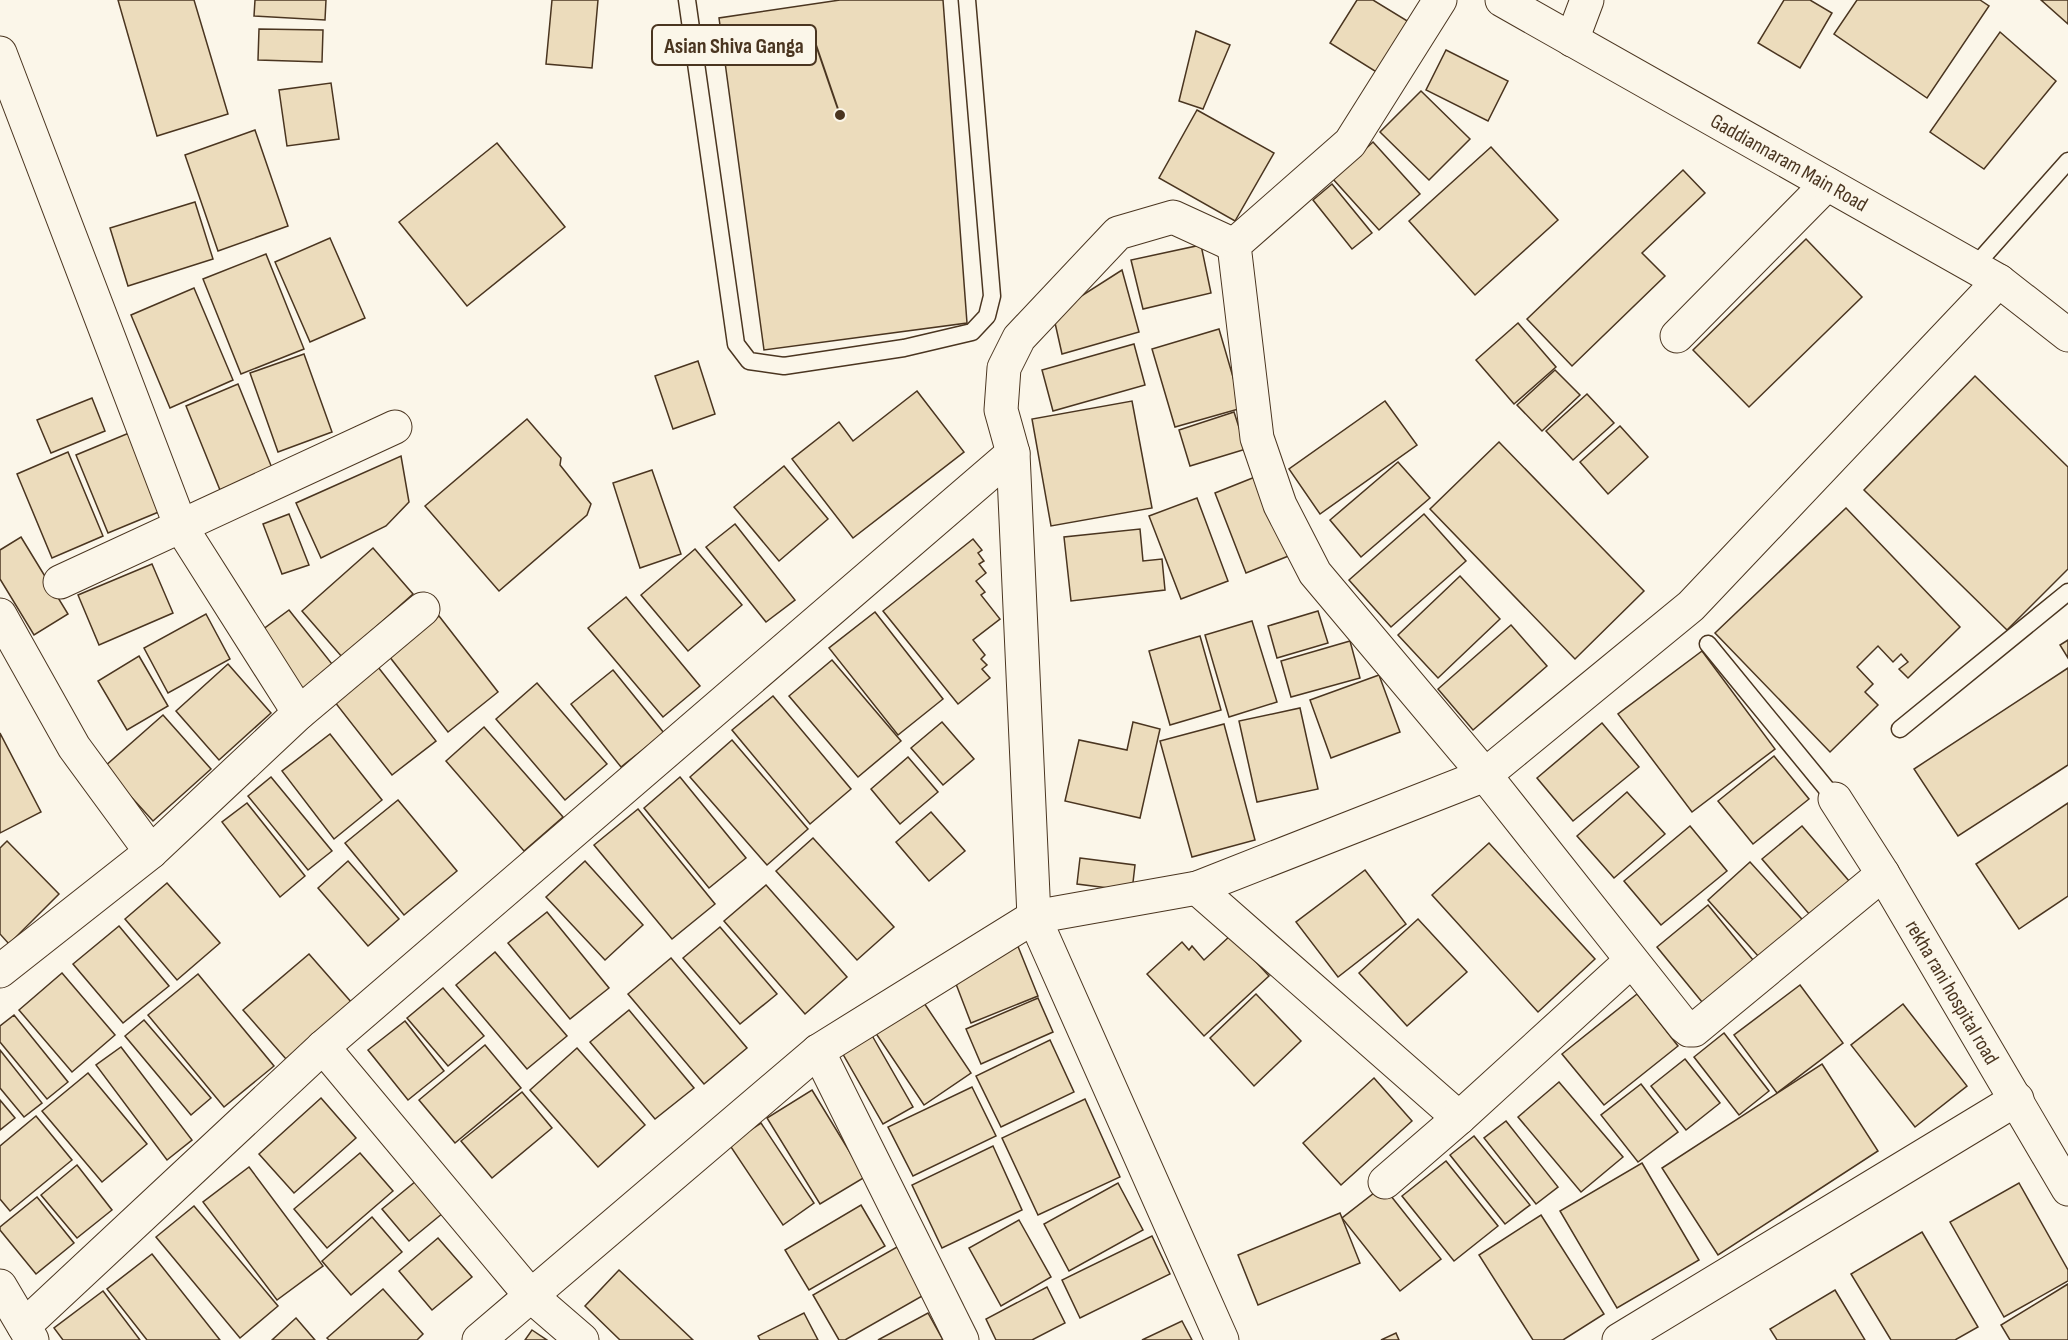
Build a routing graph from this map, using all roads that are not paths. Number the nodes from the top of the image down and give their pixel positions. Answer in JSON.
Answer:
{"nodes":[{"id":1,"x":687,"y":0,"type":"edge"},
{"id":2,"x":967,"y":0,"type":"edge"},
{"id":3,"x":1440,"y":0,"type":"edge"},
{"id":4,"x":1502,"y":0,"type":"edge"},
{"id":5,"x":1587,"y":0,"type":"edge"},
{"id":6,"x":1572,"y":40,"type":"junction"},
{"id":7,"x":0,"y":53,"type":"edge"},
{"id":8,"x":2068,"y":161,"type":"edge"},
{"id":9,"x":1827,"y":184,"type":"junction"},
{"id":10,"x":1234,"y":245,"type":"junction"},
{"id":11,"x":1987,"y":274,"type":"junction"},
{"id":12,"x":2068,"y":335,"type":"edge"},
{"id":13,"x":1677,"y":336,"type":"dead end"},
{"id":14,"x":395,"y":427,"type":"dead end"},
{"id":15,"x":1013,"y":453,"type":"junction"},
{"id":16,"x":181,"y":527,"type":"junction"},
{"id":17,"x":60,"y":582,"type":"dead end"},
{"id":18,"x":2068,"y":592,"type":"edge"},
{"id":19,"x":423,"y":609,"type":"dead end"},
{"id":20,"x":0,"y":615,"type":"edge"},
{"id":21,"x":1708,"y":644,"type":"dead end"},
{"id":22,"x":299,"y":713,"type":"junction"},
{"id":23,"x":1900,"y":729,"type":"dead end"},
{"id":24,"x":1485,"y":775,"type":"junction"},
{"id":25,"x":1835,"y":799,"type":"joint"},
{"id":26,"x":152,"y":852,"type":"junction"},
{"id":27,"x":1882,"y":873,"type":"junction"},
{"id":28,"x":1197,"y":888,"type":"junction"},
{"id":29,"x":1034,"y":917,"type":"junction"},
{"id":30,"x":1631,"y":961,"type":"junction"},
{"id":31,"x":0,"y":971,"type":"edge"},
{"id":32,"x":323,"y":1047,"type":"junction"},
{"id":33,"x":818,"y":1051,"type":"junction"},
{"id":34,"x":2017,"y":1099,"type":"junction"},
{"id":35,"x":1459,"y":1118,"type":"junction"},
{"id":36,"x":1385,"y":1182,"type":"dead end"},
{"id":37,"x":2068,"y":1189,"type":"edge"},
{"id":38,"x":0,"y":1286,"type":"edge"},
{"id":39,"x":531,"y":1296,"type":"junction"},
{"id":40,"x":28,"y":1333,"type":"edge"},
{"id":41,"x":479,"y":1340,"type":"edge"},
{"id":42,"x":582,"y":1340,"type":"edge"},
{"id":43,"x":962,"y":1340,"type":"edge"},
{"id":44,"x":1222,"y":1340,"type":"edge"},
{"id":45,"x":1619,"y":1340,"type":"edge"}],
"edges":[{"from":1,"to":2,"type":"lane"},
{"from":3,"to":10,"type":"street"},
{"from":4,"to":6,"type":"street","name":"Gaddiannaram Main Road"},
{"from":5,"to":6,"type":"street"},
{"from":6,"to":9,"type":"street","name":"Gaddiannaram Main Road"},
{"from":7,"to":16,"type":"street"},
{"from":8,"to":11,"type":"lane"},
{"from":9,"to":11,"type":"street","name":"Gaddiannaram Main Road"},
{"from":9,"to":13,"type":"street"},
{"from":10,"to":15,"type":"street"},
{"from":10,"to":24,"type":"street"},
{"from":11,"to":12,"type":"street","name":"Gaddiannaram Main Road"},
{"from":11,"to":24,"type":"street"},
{"from":14,"to":16,"type":"street"},
{"from":15,"to":29,"type":"street"},
{"from":15,"to":32,"type":"street"},
{"from":16,"to":17,"type":"street"},
{"from":16,"to":22,"type":"street"},
{"from":18,"to":23,"type":"lane"},
{"from":19,"to":22,"type":"street"},
{"from":20,"to":26,"type":"street"},
{"from":21,"to":25,"type":"lane"},
{"from":22,"to":26,"type":"street"},
{"from":24,"to":28,"type":"street"},
{"from":24,"to":30,"type":"street"},
{"from":25,"to":27,"type":"street","name":"rekha rani hospital road"},
{"from":26,"to":31,"type":"street"},
{"from":27,"to":30,"type":"street"},
{"from":27,"to":34,"type":"street","name":"rekha rani hospital road"},
{"from":28,"to":29,"type":"street"},
{"from":28,"to":35,"type":"street"},
{"from":29,"to":33,"type":"street"},
{"from":29,"to":44,"type":"street"},
{"from":30,"to":35,"type":"street"},
{"from":32,"to":39,"type":"street"},
{"from":32,"to":40,"type":"street"},
{"from":33,"to":39,"type":"street"},
{"from":33,"to":43,"type":"street"},
{"from":34,"to":37,"type":"street","name":"rekha rani hospital road"},
{"from":34,"to":45,"type":"street"},
{"from":35,"to":36,"type":"street"},
{"from":38,"to":40,"type":"street"},
{"from":39,"to":41,"type":"street"},
{"from":39,"to":42,"type":"street"}]}
